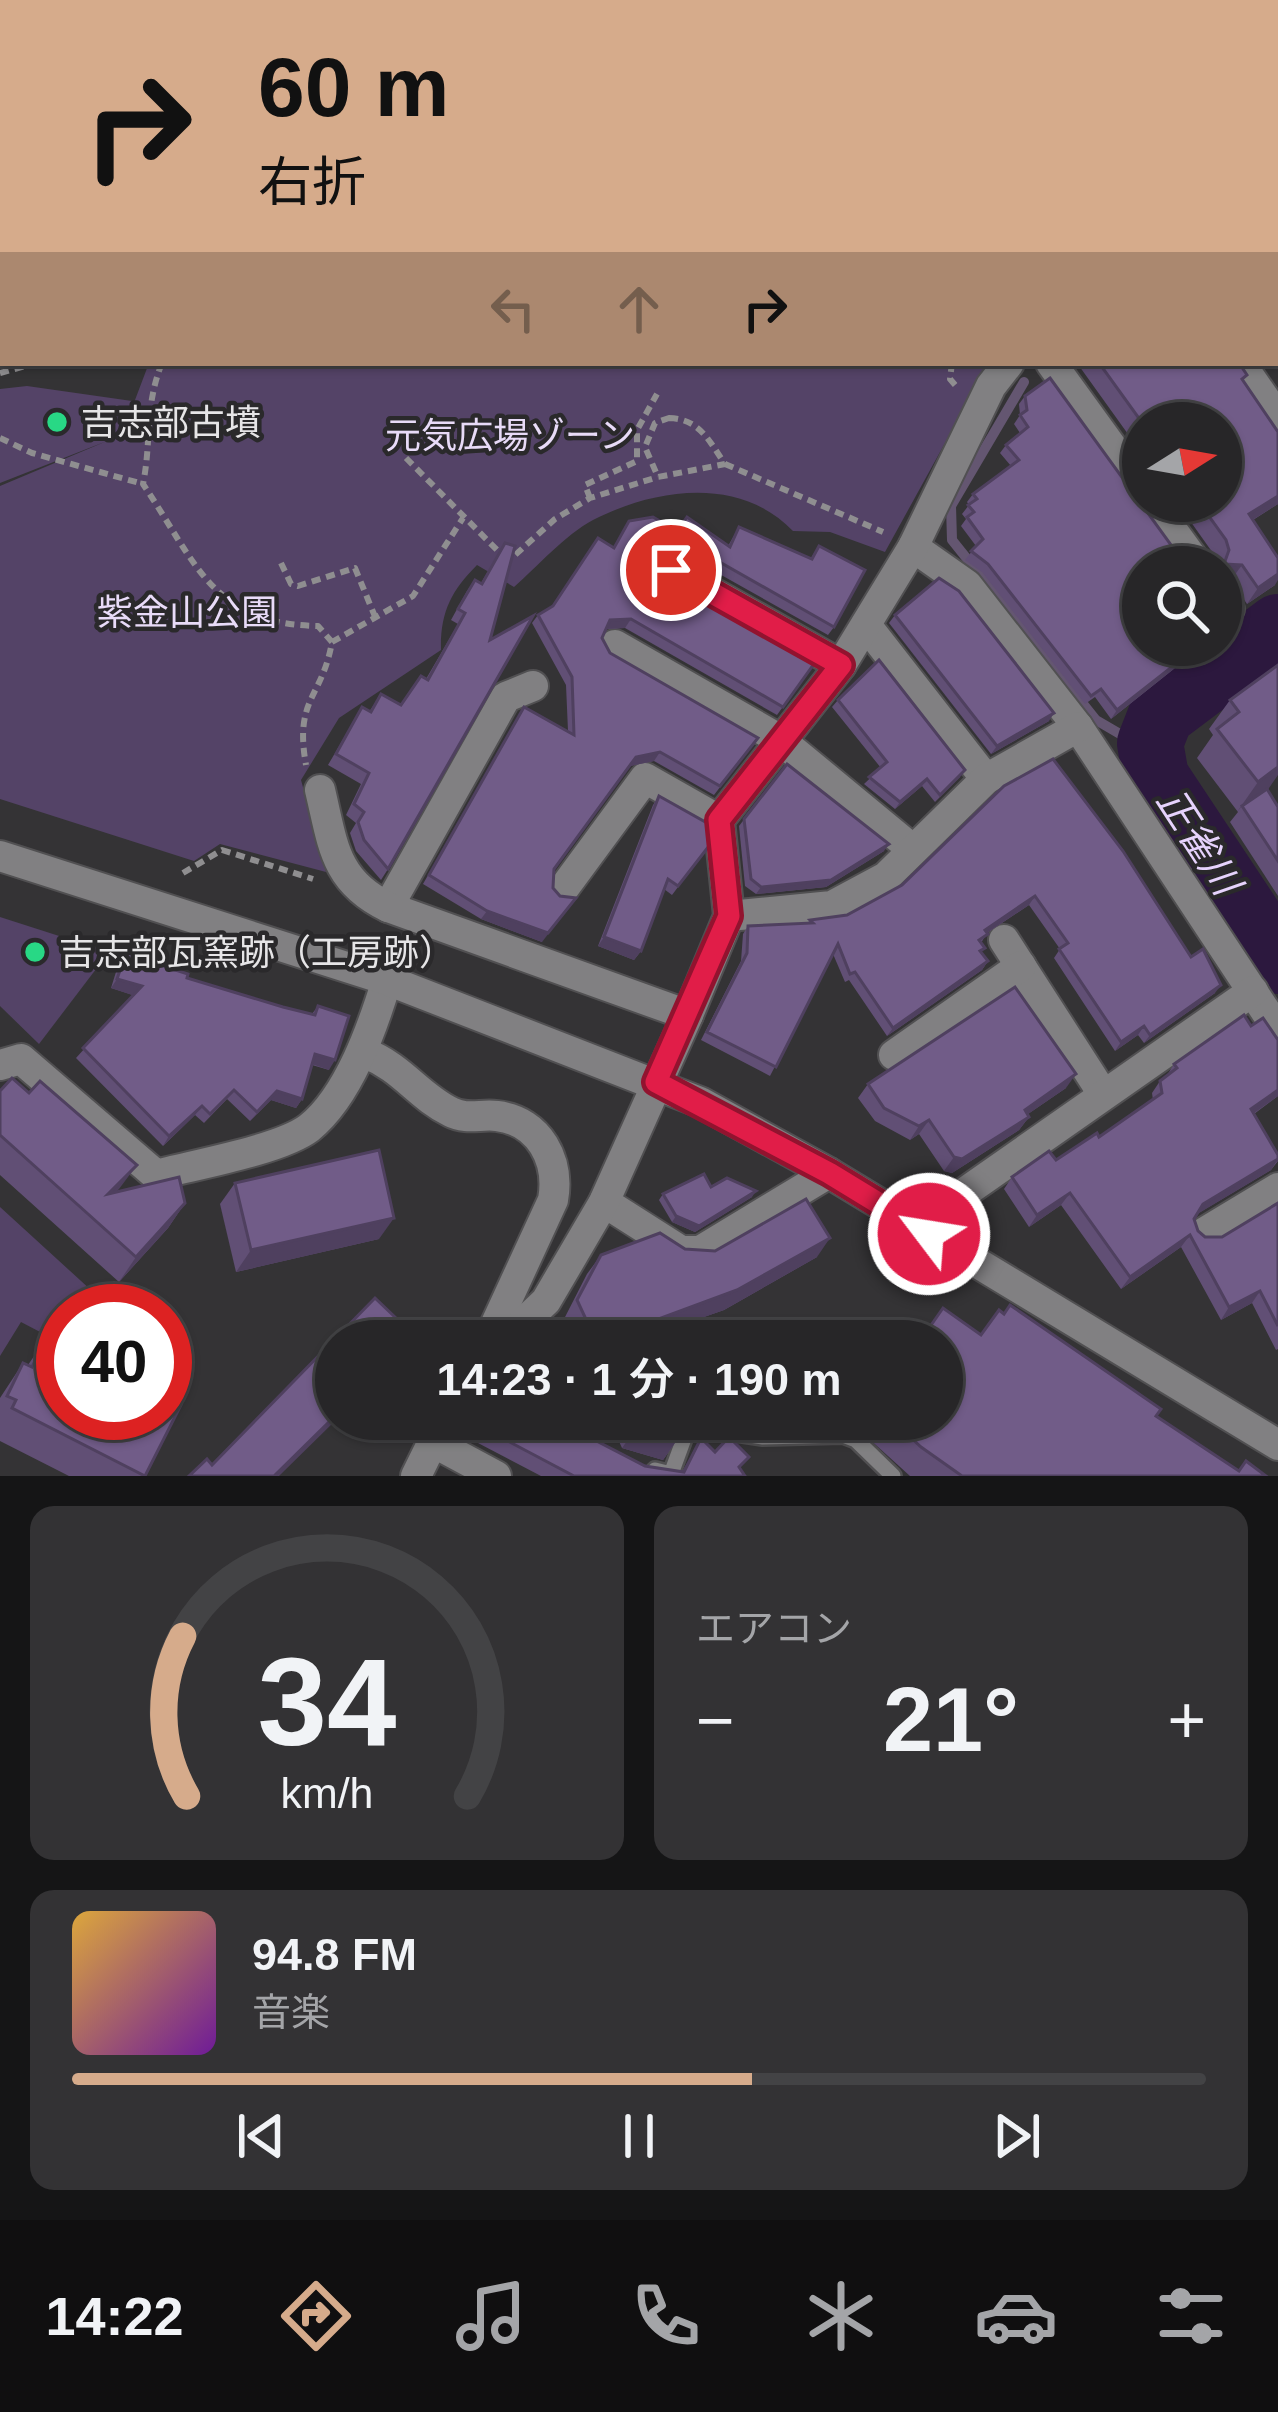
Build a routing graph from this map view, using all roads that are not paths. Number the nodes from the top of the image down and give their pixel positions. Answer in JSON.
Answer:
{"nodes":[{"id":1,"x":1007,"y":366,"type":"edge"},
{"id":2,"x":1053,"y":366,"type":"edge"},
{"id":3,"x":1243,"y":366,"type":"edge"},
{"id":4,"x":1274,"y":402,"type":"edge"},
{"id":5,"x":1122,"y":461,"type":"edge"},
{"id":6,"x":913,"y":547,"type":"junction"},
{"id":7,"x":671,"y":570,"type":"dead end"},
{"id":8,"x":866,"y":626,"type":"junction"},
{"id":9,"x":615,"y":645,"type":"dead end"},
{"id":10,"x":841,"y":665,"type":"junction"},
{"id":11,"x":532,"y":686,"type":"dead end"},
{"id":12,"x":1078,"y":727,"type":"junction"},
{"id":13,"x":779,"y":740,"type":"junction"},
{"id":14,"x":986,"y":779,"type":"junction"},
{"id":15,"x":320,"y":790,"type":"road end"},
{"id":16,"x":719,"y":820,"type":"junction"},
{"id":17,"x":911,"y":848,"type":"junction"},
{"id":18,"x":0,"y":856,"type":"edge"},
{"id":19,"x":564,"y":888,"type":"dead end"},
{"id":20,"x":388,"y":908,"type":"junction"},
{"id":21,"x":729,"y":916,"type":"junction"},
{"id":22,"x":387,"y":980,"type":"junction"},
{"id":23,"x":1252,"y":991,"type":"junction"},
{"id":24,"x":688,"y":1015,"type":"junction"},
{"id":25,"x":1278,"y":1030,"type":"edge"},
{"id":26,"x":365,"y":1053,"type":"junction"},
{"id":27,"x":894,"y":1055,"type":"dead end"},
{"id":28,"x":0,"y":1065,"type":"edge"},
{"id":29,"x":656,"y":1082,"type":"junction"},
{"id":30,"x":1103,"y":1094,"type":"junction"},
{"id":31,"x":829,"y":1173,"type":"junction"},
{"id":32,"x":1278,"y":1188,"type":"edge"},
{"id":33,"x":604,"y":1202,"type":"junction"},
{"id":34,"x":1205,"y":1232,"type":"edge"},
{"id":35,"x":929,"y":1234,"type":"junction"},
{"id":36,"x":498,"y":1320,"type":"edge"},
{"id":37,"x":526,"y":1320,"type":"edge"},
{"id":38,"x":433,"y":1440,"type":"edge"},
{"id":39,"x":451,"y":1440,"type":"edge"},
{"id":40,"x":1278,"y":1445,"type":"edge"},
{"id":41,"x":638,"y":1466,"type":"edge"},
{"id":42,"x":416,"y":1476,"type":"edge"},
{"id":43,"x":496,"y":1476,"type":"edge"},
{"id":44,"x":893,"y":1476,"type":"edge"}],
"edges":[{"from":1,"to":6,"type":"street"},
{"from":2,"to":5,"type":"street"},
{"from":3,"to":4,"type":"street"},
{"from":6,"to":8,"type":"street"},
{"from":6,"to":12,"type":"street"},
{"from":7,"to":10,"type":"street"},
{"from":8,"to":10,"type":"street"},
{"from":8,"to":14,"type":"street"},
{"from":9,"to":13,"type":"street"},
{"from":10,"to":13,"type":"street"},
{"from":11,"to":20,"type":"street"},
{"from":12,"to":14,"type":"street"},
{"from":12,"to":23,"type":"street"},
{"from":13,"to":16,"type":"street"},
{"from":13,"to":17,"type":"street"},
{"from":14,"to":17,"type":"street"},
{"from":15,"to":20,"type":"street"},
{"from":16,"to":19,"type":"street"},
{"from":16,"to":21,"type":"street"},
{"from":17,"to":21,"type":"street"},
{"from":18,"to":22,"type":"street"},
{"from":20,"to":24,"type":"street"},
{"from":21,"to":24,"type":"street"},
{"from":22,"to":26,"type":"street"},
{"from":22,"to":29,"type":"street"},
{"from":23,"to":25,"type":"street"},
{"from":23,"to":30,"type":"street"},
{"from":24,"to":29,"type":"street"},
{"from":26,"to":28,"type":"street"},
{"from":26,"to":36,"type":"street"},
{"from":27,"to":30,"type":"street"},
{"from":29,"to":31,"type":"street"},
{"from":29,"to":33,"type":"street"},
{"from":30,"to":35,"type":"street"},
{"from":31,"to":33,"type":"street"},
{"from":31,"to":35,"type":"street"},
{"from":32,"to":34,"type":"street"},
{"from":33,"to":37,"type":"street"},
{"from":35,"to":40,"type":"street"},
{"from":38,"to":42,"type":"street"},
{"from":39,"to":43,"type":"street"},
{"from":41,"to":44,"type":"lane"}]}
